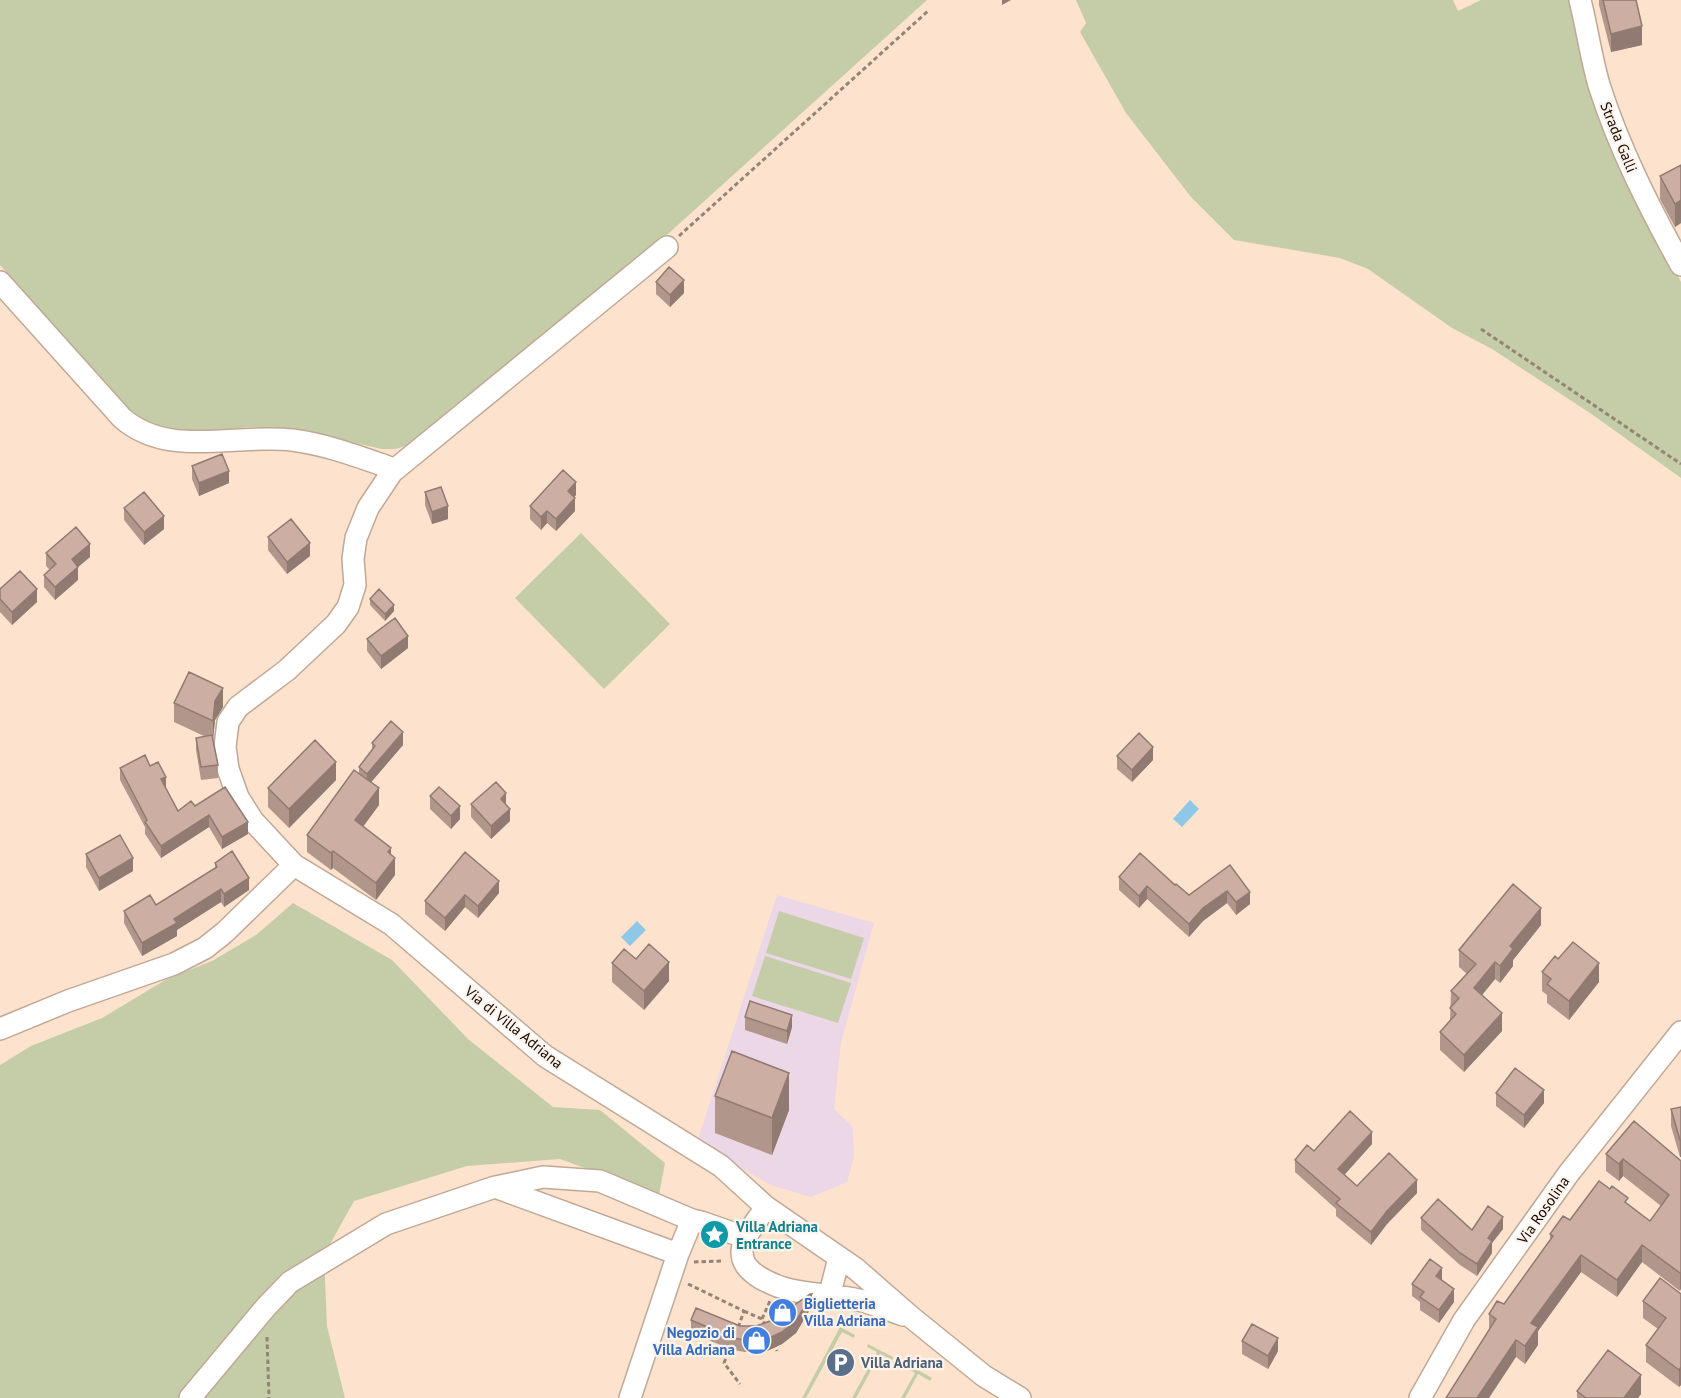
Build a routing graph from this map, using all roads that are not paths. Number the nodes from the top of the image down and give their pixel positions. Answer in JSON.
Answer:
{"nodes":[{"id":1,"x":1580,"y":0,"type":"edge"},
{"id":2,"x":667,"y":247,"type":"road end"},
{"id":3,"x":1681,"y":265,"type":"edge"},
{"id":4,"x":0,"y":282,"type":"edge"},
{"id":5,"x":394,"y":469,"type":"junction"},
{"id":6,"x":294,"y":865,"type":"junction"},
{"id":7,"x":0,"y":1029,"type":"edge"},
{"id":8,"x":1681,"y":1032,"type":"edge"},
{"id":9,"x":495,"y":1187,"type":"junction"},
{"id":10,"x":766,"y":1207,"type":"junction"},
{"id":11,"x":692,"y":1220,"type":"junction"},
{"id":12,"x":747,"y":1238,"type":"junction"},
{"id":13,"x":678,"y":1254,"type":"junction"},
{"id":14,"x":839,"y":1258,"type":"junction"},
{"id":15,"x":829,"y":1297,"type":"junction"},
{"id":16,"x":911,"y":1317,"type":"junction"},
{"id":17,"x":190,"y":1398,"type":"edge"},
{"id":18,"x":630,"y":1398,"type":"edge"},
{"id":19,"x":1020,"y":1398,"type":"edge"},
{"id":20,"x":1420,"y":1398,"type":"edge"}],
"edges":[{"from":1,"to":3,"type":"street","name":"Strada Galli"},
{"from":2,"to":5,"type":"street","name":"Via di Villa Adriana"},
{"from":4,"to":5,"type":"street"},
{"from":5,"to":6,"type":"street","name":"Via di Villa Adriana"},
{"from":6,"to":7,"type":"street"},
{"from":6,"to":10,"type":"street","name":"Via di Villa Adriana"},
{"from":8,"to":20,"type":"street","name":"Via Rosolina"},
{"from":9,"to":11,"type":"street"},
{"from":9,"to":13,"type":"street"},
{"from":9,"to":17,"type":"street"},
{"from":10,"to":12,"type":"street"},
{"from":10,"to":14,"type":"street","name":"Via di Villa Adriana"},
{"from":11,"to":12,"type":"street"},
{"from":11,"to":13,"type":"street"},
{"from":12,"to":15,"type":"street","name":"Via di Villa Adriana"},
{"from":13,"to":18,"type":"street"},
{"from":14,"to":15,"type":"street"},
{"from":14,"to":16,"type":"street","name":"Via di Villa Adriana"},
{"from":15,"to":16,"type":"street","name":"Via di Villa Adriana"},
{"from":16,"to":19,"type":"street","name":"Via di Villa Adriana"}]}
